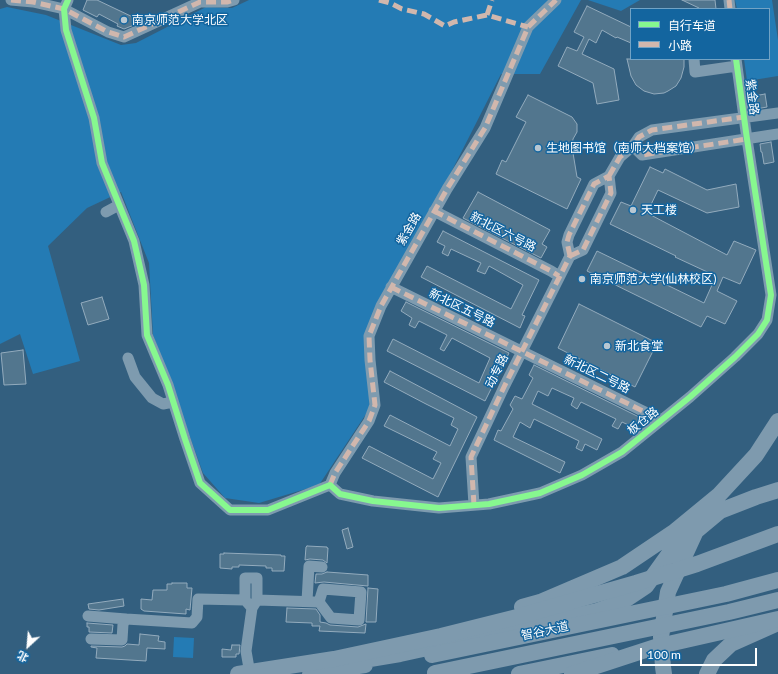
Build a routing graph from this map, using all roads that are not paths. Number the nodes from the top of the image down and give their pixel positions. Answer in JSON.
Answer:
{"nodes":[{"id":1,"x":11,"y":0,"type":"edge"},
{"id":2,"x":234,"y":0,"type":"edge"},
{"id":3,"x":556,"y":0,"type":"edge"},
{"id":4,"x":216,"y":1,"type":"edge"},
{"id":5,"x":66,"y":5,"type":"edge"},
{"id":6,"x":694,"y":60,"type":"edge"},
{"id":7,"x":737,"y":63,"type":"edge"},
{"id":8,"x":778,"y":112,"type":"edge"},
{"id":9,"x":744,"y":118,"type":"junction"},
{"id":10,"x":778,"y":134,"type":"edge"},
{"id":11,"x":747,"y":139,"type":"junction"},
{"id":12,"x":633,"y":146,"type":"junction"},
{"id":13,"x":609,"y":176,"type":"junction"},
{"id":14,"x":119,"y":205,"type":"junction"},
{"id":15,"x":434,"y":211,"type":"junction"},
{"id":16,"x":106,"y":212,"type":"dead end"},
{"id":17,"x":570,"y":256,"type":"junction"},
{"id":18,"x":559,"y":276,"type":"junction"},
{"id":19,"x":391,"y":287,"type":"junction"},
{"id":20,"x":522,"y":352,"type":"junction"},
{"id":21,"x":128,"y":358,"type":"dead end"},
{"id":22,"x":173,"y":402,"type":"junction"},
{"id":23,"x":661,"y":420,"type":"junction"},
{"id":24,"x":778,"y":421,"type":"edge"},
{"id":25,"x":330,"y":485,"type":"junction"},
{"id":26,"x":778,"y":490,"type":"edge"},
{"id":27,"x":474,"y":505,"type":"junction"},
{"id":28,"x":696,"y":531,"type":"junction"},
{"id":29,"x":778,"y":534,"type":"edge"},
{"id":30,"x":322,"y":567,"type":"dead end"},
{"id":31,"x":778,"y":580,"type":"edge"},
{"id":32,"x":778,"y":600,"type":"edge"},
{"id":33,"x":307,"y":601,"type":"junction"},
{"id":34,"x":319,"y":602,"type":"dead end"},
{"id":35,"x":251,"y":603,"type":"junction"},
{"id":36,"x":88,"y":616,"type":"dead end"},
{"id":37,"x":126,"y":619,"type":"junction"},
{"id":38,"x":778,"y":619,"type":"edge"},
{"id":39,"x":778,"y":623,"type":"edge"},
{"id":40,"x":441,"y":636,"type":"junction"},
{"id":41,"x":91,"y":639,"type":"dead end"},
{"id":42,"x":654,"y":647,"type":"junction"},
{"id":43,"x":238,"y":674,"type":"edge"},
{"id":44,"x":250,"y":674,"type":"edge"},
{"id":45,"x":280,"y":674,"type":"edge"},
{"id":46,"x":310,"y":674,"type":"edge"},
{"id":47,"x":428,"y":674,"type":"edge"},
{"id":48,"x":519,"y":674,"type":"edge"},
{"id":49,"x":572,"y":674,"type":"edge"},
{"id":50,"x":664,"y":674,"type":"edge"},
{"id":51,"x":707,"y":674,"type":"edge"}],
"edges":[{"from":1,"to":5,"type":"street"},
{"from":2,"to":4,"type":"street"},
{"from":3,"to":15,"type":"street","name":"紫金路"},
{"from":4,"to":5,"type":"street"},
{"from":5,"to":14,"type":"street"},
{"from":6,"to":7,"type":"street"},
{"from":7,"to":9,"type":"street","name":"紫金路"},
{"from":8,"to":9,"type":"street"},
{"from":9,"to":11,"type":"street","name":"紫金路"},
{"from":9,"to":12,"type":"street"},
{"from":10,"to":11,"type":"street"},
{"from":11,"to":12,"type":"street"},
{"from":11,"to":23,"type":"street","name":"板仓路"},
{"from":12,"to":13,"type":"street"},
{"from":13,"to":17,"type":"street"},
{"from":13,"to":17,"type":"street"},
{"from":14,"to":16,"type":"street"},
{"from":14,"to":22,"type":"street"},
{"from":15,"to":18,"type":"street","name":"新北区六号路"},
{"from":15,"to":19,"type":"street","name":"紫金路"},
{"from":17,"to":18,"type":"street","name":"动专路"},
{"from":18,"to":20,"type":"street","name":"动专路"},
{"from":19,"to":20,"type":"street","name":"新北区五号路"},
{"from":19,"to":25,"type":"street","name":"紫金路"},
{"from":20,"to":23,"type":"street","name":"新北区二号路"},
{"from":20,"to":27,"type":"street","name":"动专路"},
{"from":21,"to":22,"type":"street"},
{"from":22,"to":25,"type":"street"},
{"from":23,"to":27,"type":"street","name":"板仓路"},
{"from":24,"to":40,"type":"highway","bridge":true},
{"from":25,"to":27,"type":"street","name":"板仓路"},
{"from":26,"to":28,"type":"highway"},
{"from":28,"to":45,"type":"highway"},
{"from":28,"to":50,"type":"highway","bridge":true},
{"from":29,"to":40,"type":"highway","bridge":true},
{"from":30,"to":33,"type":"street"},
{"from":31,"to":46,"type":"highway","name":"智谷大道","bridge":true},
{"from":32,"to":47,"type":"highway","name":"智谷大道","bridge":true},
{"from":33,"to":34,"type":"street"},
{"from":33,"to":35,"type":"street"},
{"from":35,"to":37,"type":"street"},
{"from":35,"to":44,"type":"street"},
{"from":36,"to":37,"type":"street"},
{"from":37,"to":41,"type":"street"},
{"from":38,"to":42,"type":"highway","bridge":true},
{"from":39,"to":51,"type":"highway"},
{"from":40,"to":43,"type":"highway","bridge":true},
{"from":42,"to":48,"type":"highway","bridge":true},
{"from":42,"to":49,"type":"highway","bridge":true}]}
